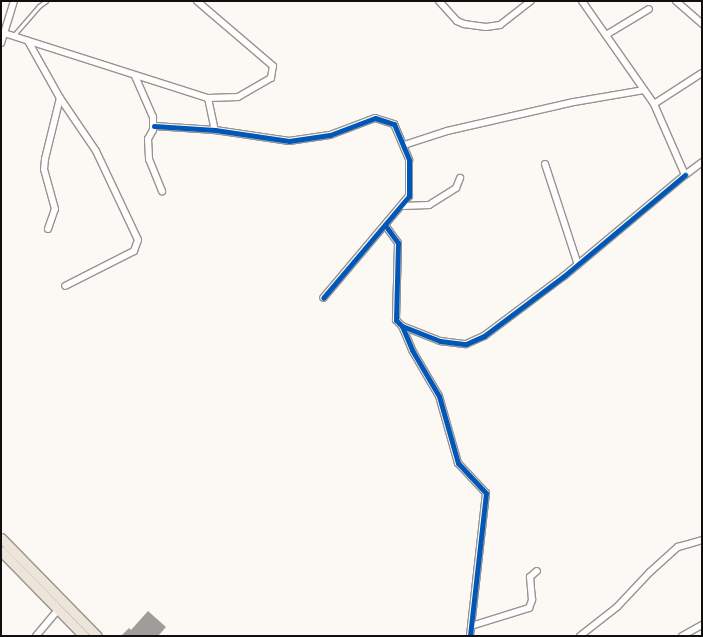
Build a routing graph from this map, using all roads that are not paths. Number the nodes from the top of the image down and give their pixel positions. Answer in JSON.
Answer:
{"nodes":[{"id":1,"x":14,"y":1,"type":"edge"},
{"id":2,"x":46,"y":1,"type":"edge"},
{"id":3,"x":197,"y":1,"type":"edge"},
{"id":4,"x":440,"y":1,"type":"edge"},
{"id":5,"x":531,"y":1,"type":"edge"},
{"id":6,"x":582,"y":1,"type":"edge"},
{"id":7,"x":676,"y":1,"type":"edge"},
{"id":8,"x":650,"y":9,"type":"dead end"},
{"id":9,"x":702,"y":24,"type":"edge"},
{"id":10,"x":4,"y":34,"type":"junction"},
{"id":11,"x":606,"y":35,"type":"junction"},
{"id":12,"x":13,"y":36,"type":"junction"},
{"id":13,"x":28,"y":41,"type":"junction"},
{"id":14,"x":1,"y":43,"type":"edge"},
{"id":15,"x":702,"y":73,"type":"edge"},
{"id":16,"x":135,"y":76,"type":"junction"},
{"id":17,"x":644,"y":90,"type":"junction"},
{"id":18,"x":60,"y":98,"type":"junction"},
{"id":19,"x":208,"y":98,"type":"junction"},
{"id":20,"x":654,"y":104,"type":"junction"},
{"id":21,"x":154,"y":126,"type":"junction"},
{"id":22,"x":215,"y":130,"type":"junction"},
{"id":23,"x":404,"y":145,"type":"junction"},
{"id":24,"x":702,"y":162,"type":"edge"},
{"id":25,"x":545,"y":164,"type":"dead end"},
{"id":26,"x":685,"y":175,"type":"junction"},
{"id":27,"x":460,"y":178,"type":"dead end"},
{"id":28,"x":162,"y":192,"type":"dead end"},
{"id":29,"x":403,"y":206,"type":"junction"},
{"id":30,"x":385,"y":225,"type":"junction"},
{"id":31,"x":48,"y":229,"type":"dead end"},
{"id":32,"x":578,"y":265,"type":"junction"},
{"id":33,"x":65,"y":286,"type":"dead end"},
{"id":34,"x":323,"y":298,"type":"dead end"},
{"id":35,"x":402,"y":326,"type":"junction"},
{"id":36,"x":1,"y":538,"type":"edge"},
{"id":37,"x":702,"y":540,"type":"edge"},
{"id":38,"x":1,"y":551,"type":"edge"},
{"id":39,"x":537,"y":571,"type":"dead end"},
{"id":40,"x":58,"y":610,"type":"junction"},
{"id":41,"x":702,"y":625,"type":"edge"},
{"id":42,"x":471,"y":626,"type":"junction"},
{"id":43,"x":36,"y":636,"type":"edge"},
{"id":44,"x":84,"y":636,"type":"edge"},
{"id":45,"x":97,"y":636,"type":"edge"},
{"id":46,"x":470,"y":636,"type":"edge"},
{"id":47,"x":580,"y":636,"type":"edge"},
{"id":48,"x":682,"y":636,"type":"edge"}],
"edges":[{"from":1,"to":10,"type":"street"},
{"from":2,"to":12,"type":"lane"},
{"from":3,"to":19,"type":"street"},
{"from":4,"to":5,"type":"street"},
{"from":6,"to":11,"type":"street"},
{"from":7,"to":9,"type":"street"},
{"from":8,"to":11,"type":"street"},
{"from":10,"to":12,"type":"street"},
{"from":10,"to":14,"type":"street"},
{"from":11,"to":17,"type":"street"},
{"from":12,"to":13,"type":"street"},
{"from":13,"to":16,"type":"street"},
{"from":13,"to":18,"type":"street"},
{"from":15,"to":20,"type":"street"},
{"from":16,"to":19,"type":"street"},
{"from":16,"to":21,"type":"street"},
{"from":17,"to":20,"type":"street"},
{"from":17,"to":23,"type":"street"},
{"from":18,"to":31,"type":"street"},
{"from":18,"to":33,"type":"street"},
{"from":19,"to":22,"type":"street"},
{"from":20,"to":26,"type":"street"},
{"from":21,"to":22,"type":"street"},
{"from":21,"to":28,"type":"street"},
{"from":22,"to":23,"type":"street"},
{"from":23,"to":29,"type":"street"},
{"from":24,"to":26,"type":"street"},
{"from":25,"to":32,"type":"street"},
{"from":26,"to":32,"type":"street"},
{"from":27,"to":29,"type":"street"},
{"from":29,"to":30,"type":"street"},
{"from":30,"to":34,"type":"street"},
{"from":30,"to":35,"type":"street"},
{"from":32,"to":35,"type":"street"},
{"from":35,"to":42,"type":"street"},
{"from":36,"to":45,"type":"main road"},
{"from":37,"to":47,"type":"street"},
{"from":38,"to":40,"type":"main road"},
{"from":39,"to":42,"type":"street"},
{"from":40,"to":43,"type":"street"},
{"from":40,"to":44,"type":"main road"},
{"from":41,"to":48,"type":"street"},
{"from":42,"to":46,"type":"street"}]}
